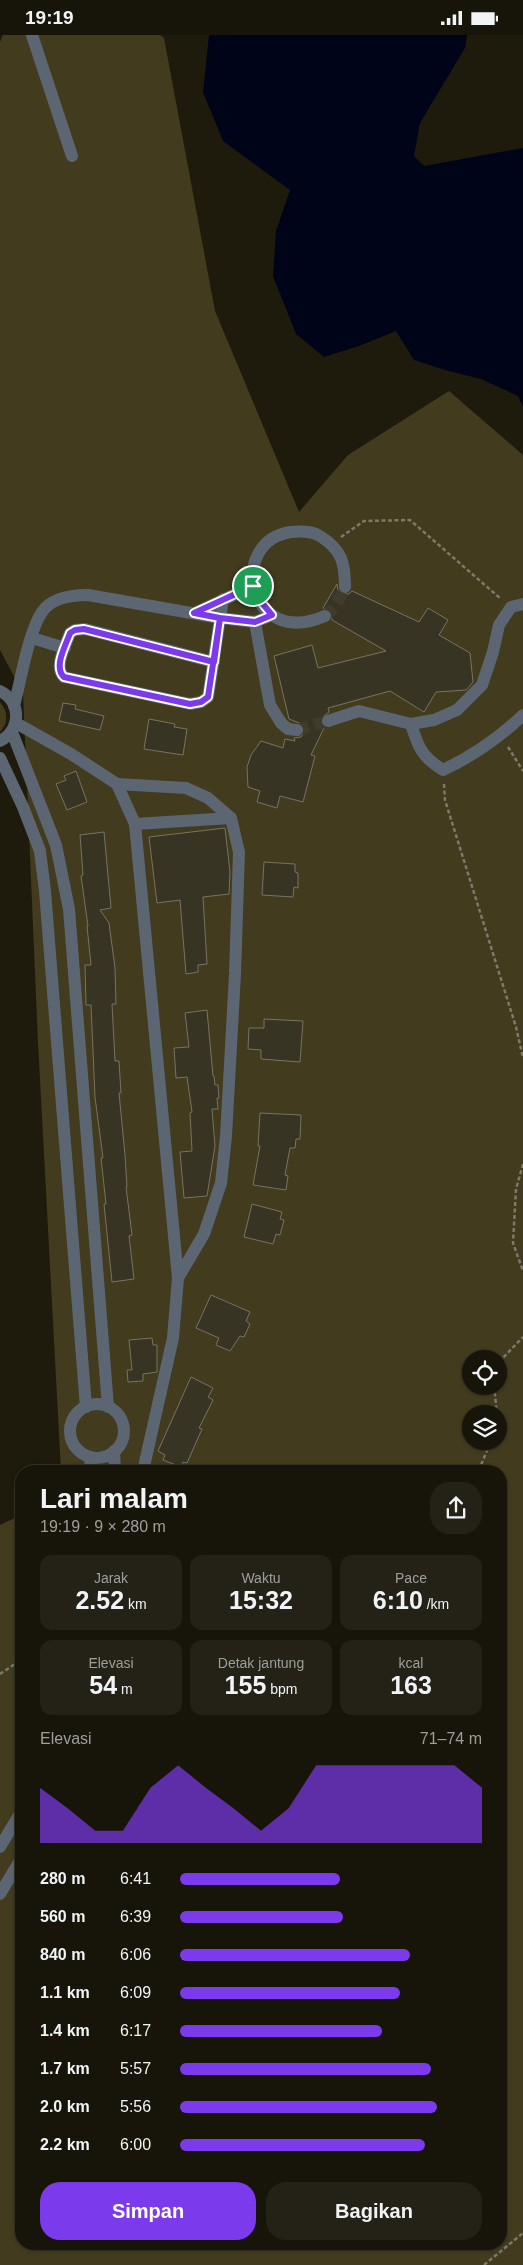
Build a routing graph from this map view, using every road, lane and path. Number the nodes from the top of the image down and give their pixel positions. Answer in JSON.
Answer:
{"nodes":[{"id":1,"x":32,"y":35,"type":"edge"},
{"id":2,"x":72,"y":156,"type":"dead end"},
{"id":3,"x":331,"y":543,"type":"junction"},
{"id":4,"x":253,"y":586,"type":"junction"},
{"id":5,"x":345,"y":587,"type":"tunnel mouth"},
{"id":6,"x":223,"y":599,"type":"junction"},
{"id":7,"x":517,"y":605,"type":"edge"},
{"id":8,"x":194,"y":613,"type":"junction"},
{"id":9,"x":272,"y":615,"type":"junction"},
{"id":10,"x":325,"y":616,"type":"tunnel mouth"},
{"id":11,"x":220,"y":618,"type":"junction"},
{"id":12,"x":255,"y":622,"type":"junction"},
{"id":13,"x":32,"y":638,"type":"junction"},
{"id":14,"x":65,"y":648,"type":"junction"},
{"id":15,"x":214,"y":662,"type":"junction"},
{"id":16,"x":0,"y":691,"type":"edge"},
{"id":17,"x":14,"y":706,"type":"junction"},
{"id":18,"x":523,"y":715,"type":"edge"},
{"id":19,"x":328,"y":721,"type":"tunnel mouth"},
{"id":20,"x":411,"y":724,"type":"junction"},
{"id":21,"x":14,"y":728,"type":"junction"},
{"id":22,"x":297,"y":730,"type":"dead end"},
{"id":23,"x":502,"y":735,"type":"junction"},
{"id":24,"x":0,"y":741,"type":"edge"},
{"id":25,"x":0,"y":758,"type":"edge"},
{"id":26,"x":443,"y":770,"type":"junction"},
{"id":27,"x":523,"y":771,"type":"edge"},
{"id":28,"x":118,"y":784,"type":"junction"},
{"id":29,"x":231,"y":818,"type":"junction"},
{"id":30,"x":135,"y":824,"type":"junction"},
{"id":31,"x":523,"y":1058,"type":"edge"},
{"id":32,"x":523,"y":1164,"type":"edge"},
{"id":33,"x":523,"y":1271,"type":"edge"},
{"id":34,"x":178,"y":1278,"type":"junction"},
{"id":35,"x":523,"y":1337,"type":"edge"},
{"id":36,"x":507,"y":1354,"type":"edge"},
{"id":37,"x":86,"y":1407,"type":"junction"},
{"id":38,"x":108,"y":1407,"type":"junction"},
{"id":39,"x":487,"y":1450,"type":"edge"},
{"id":40,"x":114,"y":1451,"type":"junction"},
{"id":41,"x":90,"y":1457,"type":"junction"},
{"id":42,"x":91,"y":1465,"type":"edge"},
{"id":43,"x":115,"y":1465,"type":"edge"},
{"id":44,"x":144,"y":1465,"type":"edge"},
{"id":45,"x":481,"y":1465,"type":"edge"},
{"id":46,"x":15,"y":1664,"type":"edge"},
{"id":47,"x":0,"y":1674,"type":"edge"},
{"id":48,"x":15,"y":1822,"type":"edge"},
{"id":49,"x":0,"y":1847,"type":"edge"},
{"id":50,"x":15,"y":1869,"type":"edge"},
{"id":51,"x":0,"y":1895,"type":"edge"},
{"id":52,"x":523,"y":2233,"type":"edge"},
{"id":53,"x":507,"y":2246,"type":"edge"},
{"id":54,"x":502,"y":2250,"type":"edge"},
{"id":55,"x":484,"y":2265,"type":"edge"}],
"edges":[{"from":1,"to":2,"type":"street"},
{"from":3,"to":4,"type":"street"},
{"from":3,"to":5,"type":"street"},
{"from":3,"to":7,"type":"path"},
{"from":4,"to":6,"type":"street"},
{"from":4,"to":9,"type":"street"},
{"from":6,"to":8,"type":"street"},
{"from":6,"to":11,"type":"street"},
{"from":7,"to":20,"type":"street"},
{"from":8,"to":11,"type":"street"},
{"from":8,"to":13,"type":"street"},
{"from":9,"to":10,"type":"street"},
{"from":9,"to":12,"type":"street"},
{"from":11,"to":12,"type":"street"},
{"from":11,"to":15,"type":"street"},
{"from":12,"to":22,"type":"street"},
{"from":13,"to":14,"type":"street"},
{"from":13,"to":17,"type":"street"},
{"from":14,"to":15,"type":"street"},
{"from":14,"to":15,"type":"street"},
{"from":16,"to":17,"type":"street"},
{"from":17,"to":21,"type":"street"},
{"from":18,"to":23,"type":"street"},
{"from":19,"to":20,"type":"street"},
{"from":20,"to":26,"type":"street"},
{"from":21,"to":24,"type":"street"},
{"from":21,"to":28,"type":"street"},
{"from":21,"to":38,"type":"street"},
{"from":23,"to":26,"type":"street"},
{"from":23,"to":27,"type":"path"},
{"from":25,"to":37,"type":"street"},
{"from":26,"to":31,"type":"path"},
{"from":28,"to":29,"type":"street"},
{"from":28,"to":30,"type":"street"},
{"from":29,"to":30,"type":"street"},
{"from":29,"to":34,"type":"street"},
{"from":30,"to":34,"type":"street"},
{"from":32,"to":33,"type":"path"},
{"from":34,"to":44,"type":"street"},
{"from":35,"to":36,"type":"path"},
{"from":37,"to":38,"type":"street"},
{"from":37,"to":41,"type":"street"},
{"from":38,"to":40,"type":"street"},
{"from":39,"to":45,"type":"path"},
{"from":40,"to":41,"type":"street"},
{"from":40,"to":43,"type":"street"},
{"from":41,"to":42,"type":"street"},
{"from":46,"to":47,"type":"path"},
{"from":48,"to":49,"type":"street"},
{"from":50,"to":51,"type":"street"},
{"from":52,"to":53,"type":"path"},
{"from":54,"to":55,"type":"path"}]}
